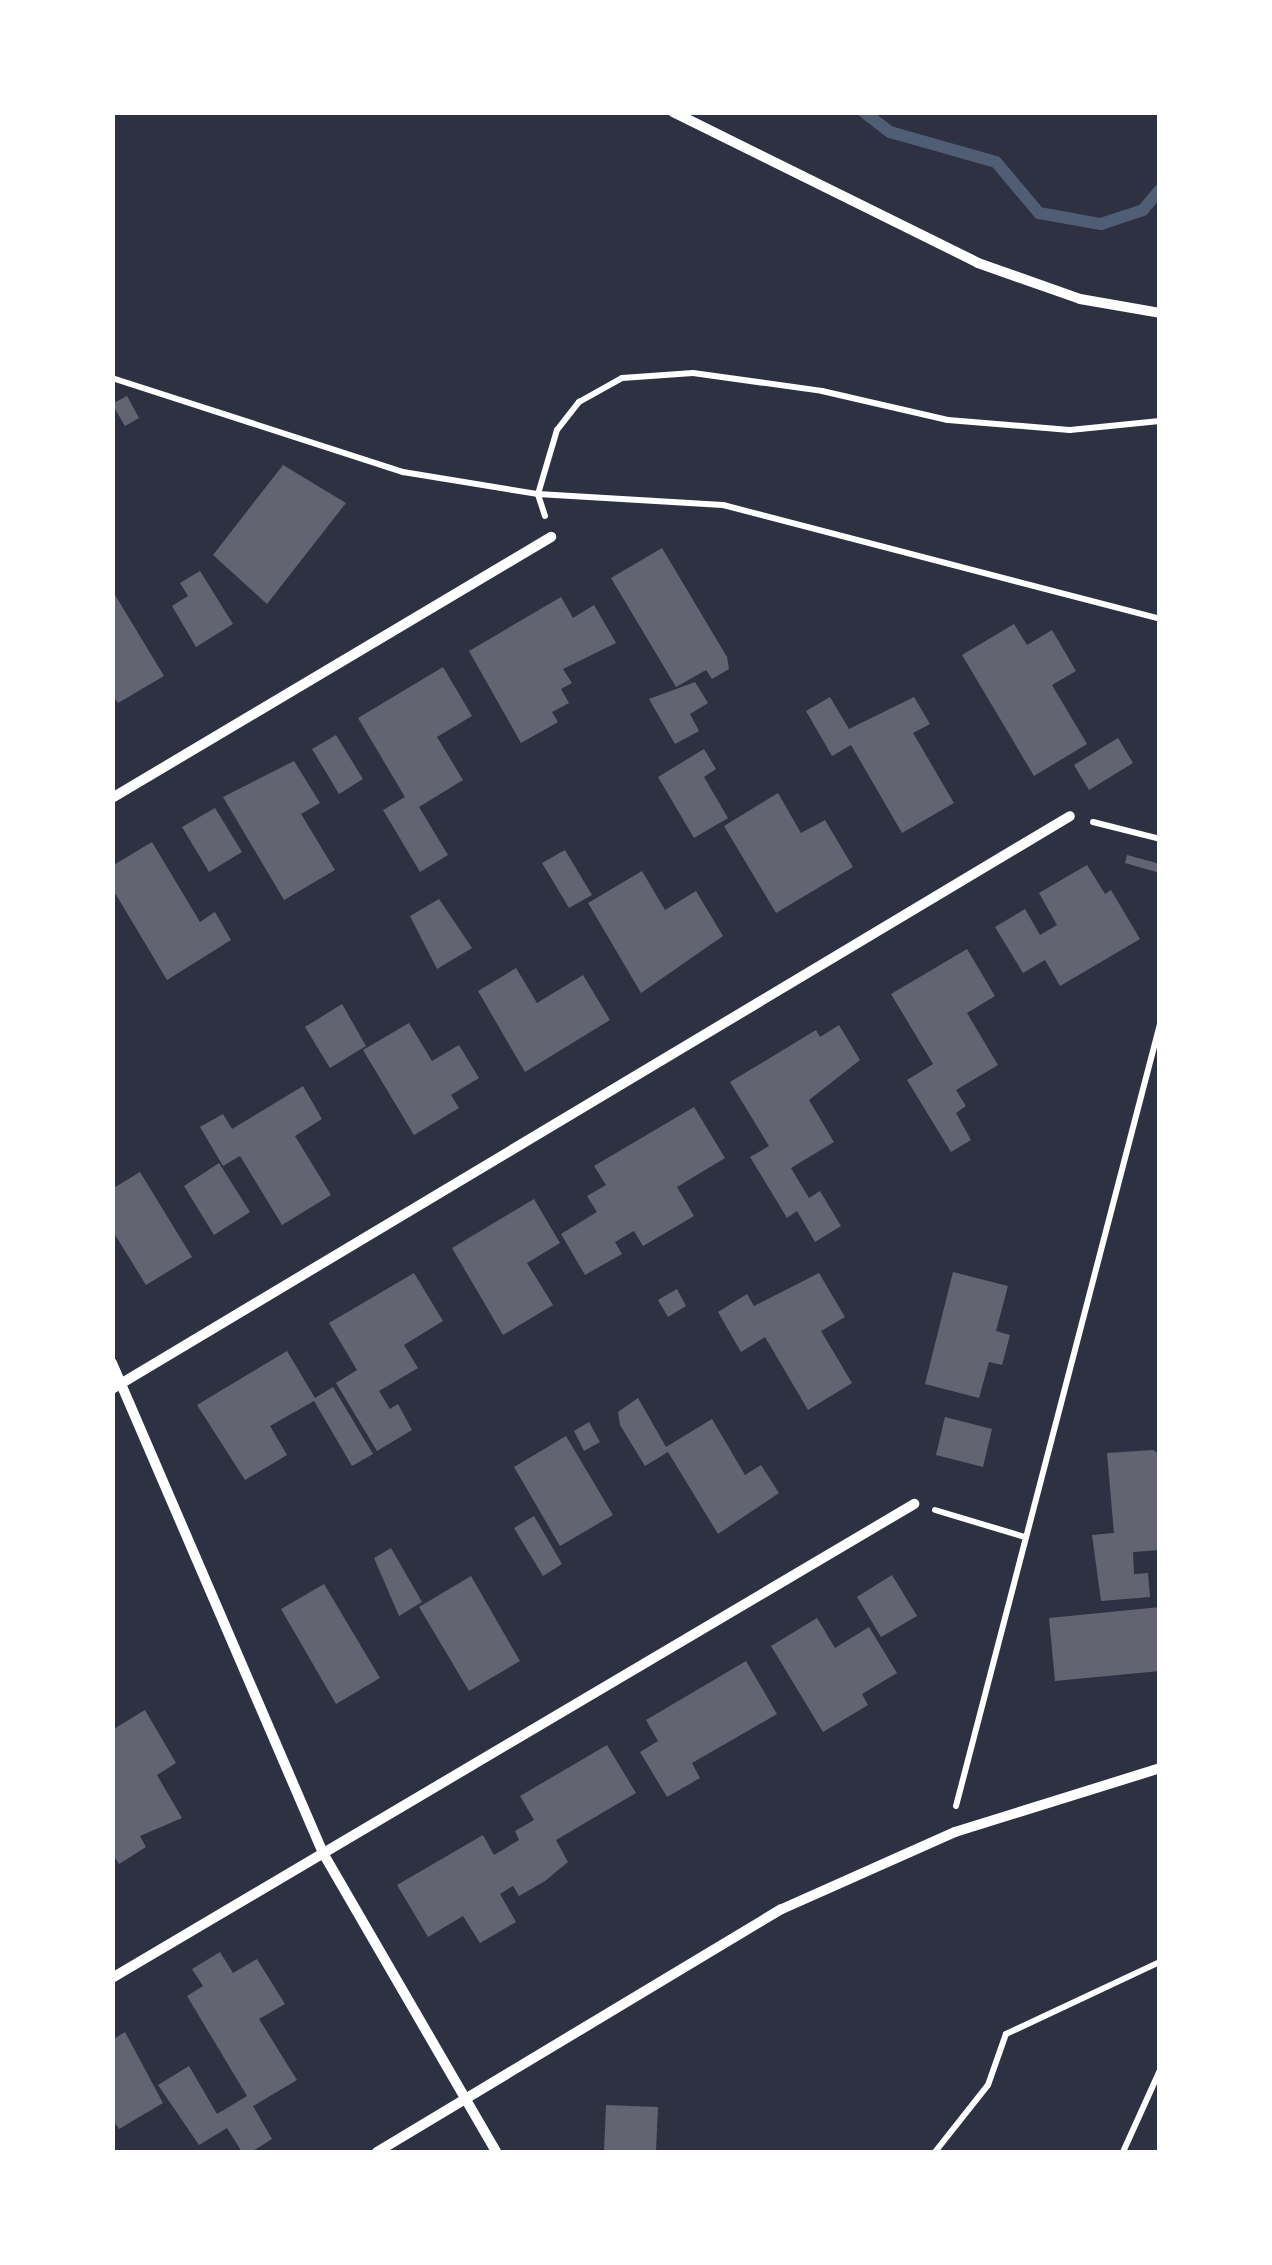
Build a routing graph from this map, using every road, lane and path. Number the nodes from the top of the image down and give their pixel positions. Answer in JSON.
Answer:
{"nodes":[{"id":1,"x":674,"y":112,"type":"edge"},
{"id":2,"x":1160,"y":313,"type":"edge"},
{"id":3,"x":112,"y":378,"type":"edge"},
{"id":4,"x":1160,"y":421,"type":"edge"},
{"id":5,"x":538,"y":494,"type":"junction"},
{"id":6,"x":551,"y":537,"type":"dead end"},
{"id":7,"x":1160,"y":620,"type":"edge"},
{"id":8,"x":112,"y":798,"type":"edge"},
{"id":9,"x":1070,"y":816,"type":"joint"},
{"id":10,"x":1160,"y":839,"type":"edge"},
{"id":11,"x":1160,"y":1024,"type":"edge"},
{"id":12,"x":112,"y":1364,"type":"edge"},
{"id":13,"x":117,"y":1386,"type":"edge"},
{"id":14,"x":914,"y":1504,"type":"joint"},
{"id":15,"x":1025,"y":1538,"type":"junction"},
{"id":16,"x":1160,"y":1768,"type":"edge"},
{"id":17,"x":955,"y":1832,"type":"junction"},
{"id":18,"x":323,"y":1853,"type":"junction"},
{"id":19,"x":1160,"y":1962,"type":"edge"},
{"id":20,"x":112,"y":1978,"type":"edge"},
{"id":21,"x":1160,"y":2070,"type":"edge"},
{"id":22,"x":466,"y":2099,"type":"junction"},
{"id":23,"x":377,"y":2152,"type":"edge"},
{"id":24,"x":496,"y":2152,"type":"edge"},
{"id":25,"x":935,"y":2152,"type":"edge"},
{"id":26,"x":1123,"y":2152,"type":"edge"}],
"edges":[{"from":1,"to":2,"type":"street"},
{"from":3,"to":5,"type":"path"},
{"from":4,"to":5,"type":"path"},
{"from":5,"to":7,"type":"path"},
{"from":6,"to":8,"type":"street"},
{"from":9,"to":10,"type":"path"},
{"from":9,"to":13,"type":"street"},
{"from":11,"to":15,"type":"path"},
{"from":12,"to":13,"type":"street"},
{"from":13,"to":18,"type":"street"},
{"from":14,"to":15,"type":"path"},
{"from":14,"to":18,"type":"street"},
{"from":15,"to":17,"type":"path"},
{"from":16,"to":17,"type":"street"},
{"from":17,"to":22,"type":"street"},
{"from":18,"to":20,"type":"street"},
{"from":18,"to":22,"type":"street"},
{"from":19,"to":25,"type":"path"},
{"from":21,"to":26,"type":"path"},
{"from":22,"to":23,"type":"street"},
{"from":22,"to":24,"type":"street"}]}
